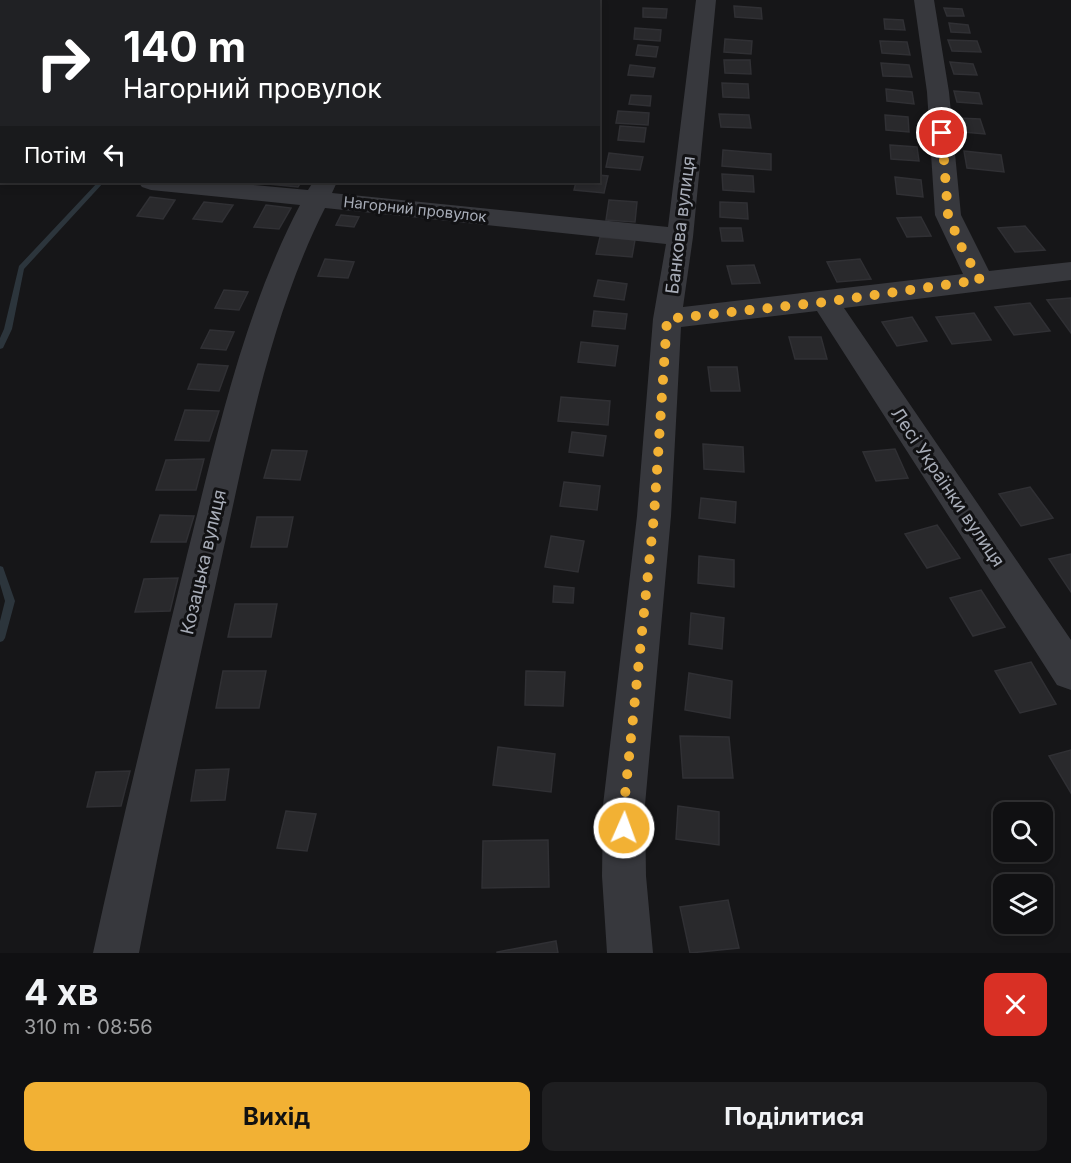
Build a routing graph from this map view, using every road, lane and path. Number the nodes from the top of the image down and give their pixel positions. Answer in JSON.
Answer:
{"nodes":[{"id":1,"x":706,"y":0,"type":"edge"},
{"id":2,"x":924,"y":0,"type":"edge"},
{"id":3,"x":172,"y":183,"type":"edge"},
{"id":4,"x":320,"y":190,"type":"edge"},
{"id":5,"x":680,"y":237,"type":"junction"},
{"id":6,"x":1071,"y":271,"type":"edge"},
{"id":7,"x":980,"y":280,"type":"junction"},
{"id":8,"x":825,"y":302,"type":"junction"},
{"id":9,"x":667,"y":319,"type":"junction"},
{"id":10,"x":1071,"y":672,"type":"edge"},
{"id":11,"x":116,"y":953,"type":"edge"},
{"id":12,"x":630,"y":953,"type":"edge"}],
"edges":[{"from":1,"to":5,"type":"street","name":"Банкова вулиця"},
{"from":2,"to":7,"type":"street"},
{"from":3,"to":4,"type":"street","name":"Нагорний провулок"},
{"from":4,"to":5,"type":"street","name":"Нагорний провулок"},
{"from":4,"to":11,"type":"street","name":"Козацька вулиця"},
{"from":5,"to":9,"type":"street","name":"Банкова вулиця"},
{"from":6,"to":7,"type":"street"},
{"from":7,"to":8,"type":"street"},
{"from":8,"to":9,"type":"street"},
{"from":8,"to":10,"type":"street","name":"Лесі Українки вулиця"},
{"from":9,"to":12,"type":"street","name":"Банкова вулиця"}]}
